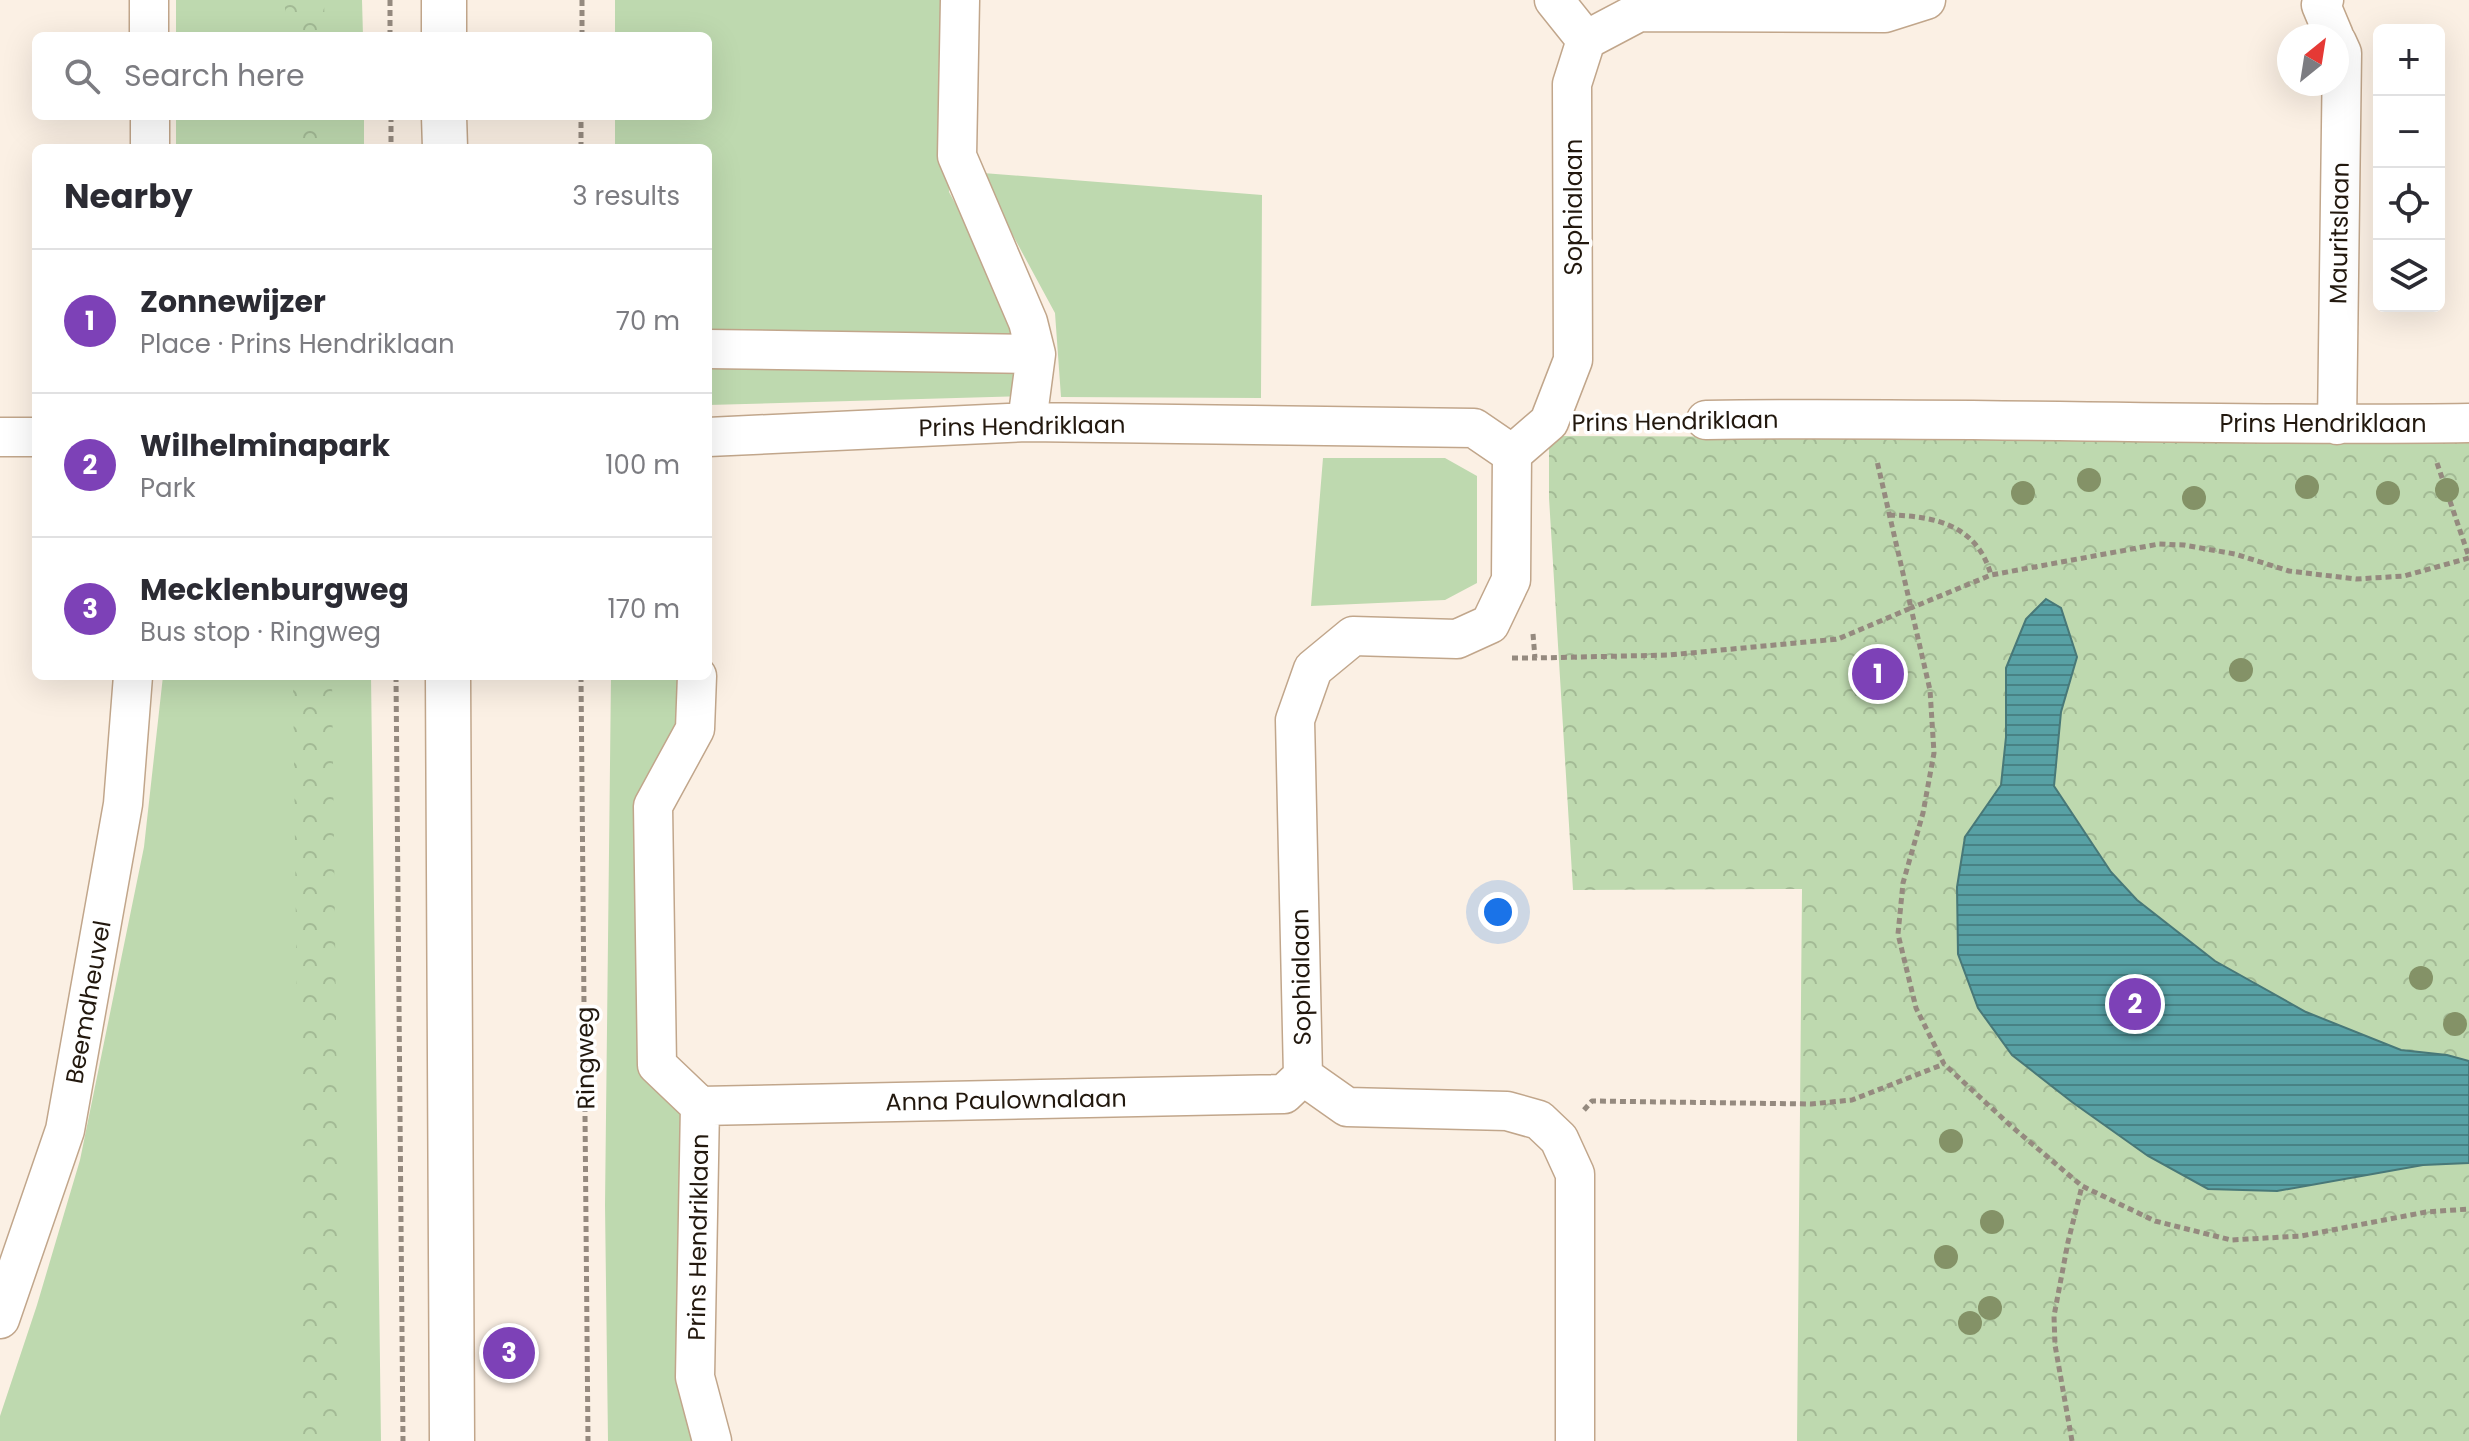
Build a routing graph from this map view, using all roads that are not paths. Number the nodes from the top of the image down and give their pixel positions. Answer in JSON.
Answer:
{"nodes":[{"id":1,"x":149,"y":0,"type":"edge"},
{"id":2,"x":444,"y":0,"type":"edge"},
{"id":3,"x":960,"y":0,"type":"edge"},
{"id":4,"x":1554,"y":0,"type":"edge"},
{"id":5,"x":1926,"y":0,"type":"edge"},
{"id":6,"x":149,"y":32,"type":"edge"},
{"id":7,"x":444,"y":32,"type":"edge"},
{"id":8,"x":1586,"y":40,"type":"junction"},
{"id":9,"x":2341,"y":96,"type":"edge"},
{"id":10,"x":150,"y":120,"type":"edge"},
{"id":11,"x":444,"y":120,"type":"edge"},
{"id":12,"x":150,"y":144,"type":"edge"},
{"id":13,"x":445,"y":144,"type":"edge"},
{"id":14,"x":712,"y":349,"type":"edge"},
{"id":15,"x":1036,"y":354,"type":"junction"},
{"id":16,"x":1706,"y":420,"type":"road end"},
{"id":17,"x":1027,"y":422,"type":"junction"},
{"id":18,"x":1549,"y":422,"type":"joint"},
{"id":19,"x":2469,"y":423,"type":"edge"},
{"id":20,"x":2337,"y":425,"type":"junction"},
{"id":21,"x":0,"y":437,"type":"edge"},
{"id":22,"x":32,"y":437,"type":"edge"},
{"id":23,"x":712,"y":437,"type":"edge"},
{"id":24,"x":1512,"y":454,"type":"junction"},
{"id":25,"x":133,"y":680,"type":"edge"},
{"id":26,"x":448,"y":680,"type":"edge"},
{"id":27,"x":697,"y":680,"type":"edge"},
{"id":28,"x":1303,"y":1076,"type":"junction"},
{"id":29,"x":700,"y":1106,"type":"junction"},
{"id":30,"x":0,"y":1319,"type":"edge"},
{"id":31,"x":452,"y":1441,"type":"edge"},
{"id":32,"x":712,"y":1441,"type":"edge"},
{"id":33,"x":1575,"y":1441,"type":"edge"}],
"edges":[{"from":1,"to":6,"type":"street"},
{"from":2,"to":7,"type":"main road"},
{"from":3,"to":15,"type":"street"},
{"from":4,"to":8,"type":"street"},
{"from":5,"to":8,"type":"street"},
{"from":8,"to":18,"type":"street","name":"Sophialaan"},
{"from":9,"to":20,"type":"street","name":"Mauritslaan"},
{"from":10,"to":12,"type":"street"},
{"from":11,"to":13,"type":"main road"},
{"from":14,"to":15,"type":"street"},
{"from":15,"to":17,"type":"street"},
{"from":16,"to":20,"type":"street","name":"Prins Hendriklaan"},
{"from":17,"to":23,"type":"street","name":"Prins Hendriklaan"},
{"from":17,"to":24,"type":"street","name":"Prins Hendriklaan"},
{"from":18,"to":24,"type":"street","name":"Prins Hendriklaan"},
{"from":19,"to":20,"type":"street","name":"Prins Hendriklaan"},
{"from":21,"to":22,"type":"street"},
{"from":24,"to":28,"type":"street","name":"Sophialaan"},
{"from":25,"to":30,"type":"street","name":"Beemdheuvel"},
{"from":26,"to":31,"type":"main road"},
{"from":27,"to":29,"type":"street","name":"Prins Hendriklaan"},
{"from":28,"to":29,"type":"street","name":"Anna Paulownalaan"},
{"from":28,"to":33,"type":"street","name":"Sophialaan"},
{"from":29,"to":32,"type":"street","name":"Prins Hendriklaan"}]}
